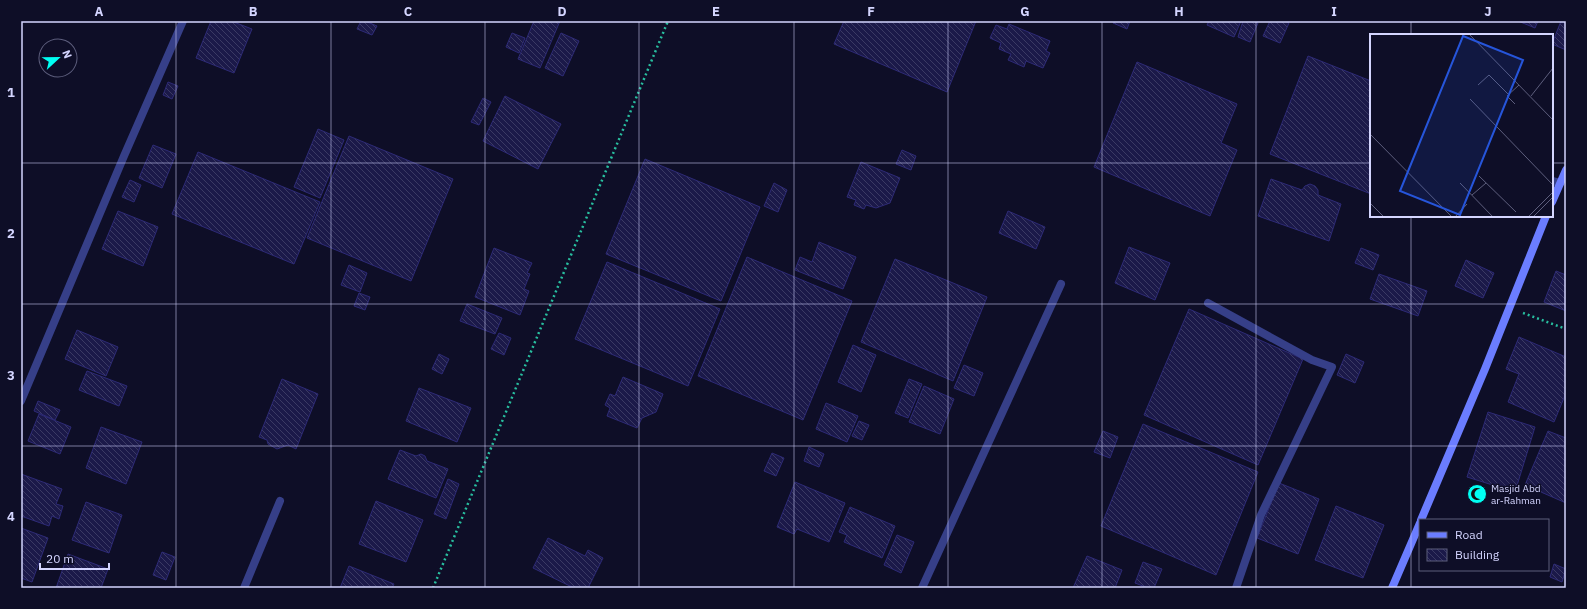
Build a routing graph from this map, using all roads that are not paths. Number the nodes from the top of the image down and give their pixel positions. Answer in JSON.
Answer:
{"nodes":[{"id":1,"x":184,"y":21,"type":"edge"},
{"id":2,"x":1566,"y":170,"type":"edge"},
{"id":3,"x":1556,"y":182,"type":"edge"},
{"id":4,"x":1553,"y":197,"type":"edge"},
{"id":5,"x":1546,"y":217,"type":"edge"},
{"id":6,"x":1061,"y":284,"type":"dead end"},
{"id":7,"x":1208,"y":302,"type":"dead end"},
{"id":8,"x":21,"y":401,"type":"edge"},
{"id":9,"x":280,"y":501,"type":"dead end"},
{"id":10,"x":1422,"y":519,"type":"edge"},
{"id":11,"x":1419,"y":526,"type":"edge"},
{"id":12,"x":244,"y":588,"type":"edge"},
{"id":13,"x":922,"y":588,"type":"edge"},
{"id":14,"x":1236,"y":588,"type":"edge"},
{"id":15,"x":1392,"y":588,"type":"edge"}],
"edges":[{"from":1,"to":8,"type":"street"},
{"from":2,"to":3,"type":"main road"},
{"from":3,"to":4,"type":"main road"},
{"from":5,"to":10,"type":"main road"},
{"from":6,"to":13,"type":"street"},
{"from":7,"to":14,"type":"street"},
{"from":9,"to":12,"type":"street"},
{"from":11,"to":15,"type":"main road"}]}
